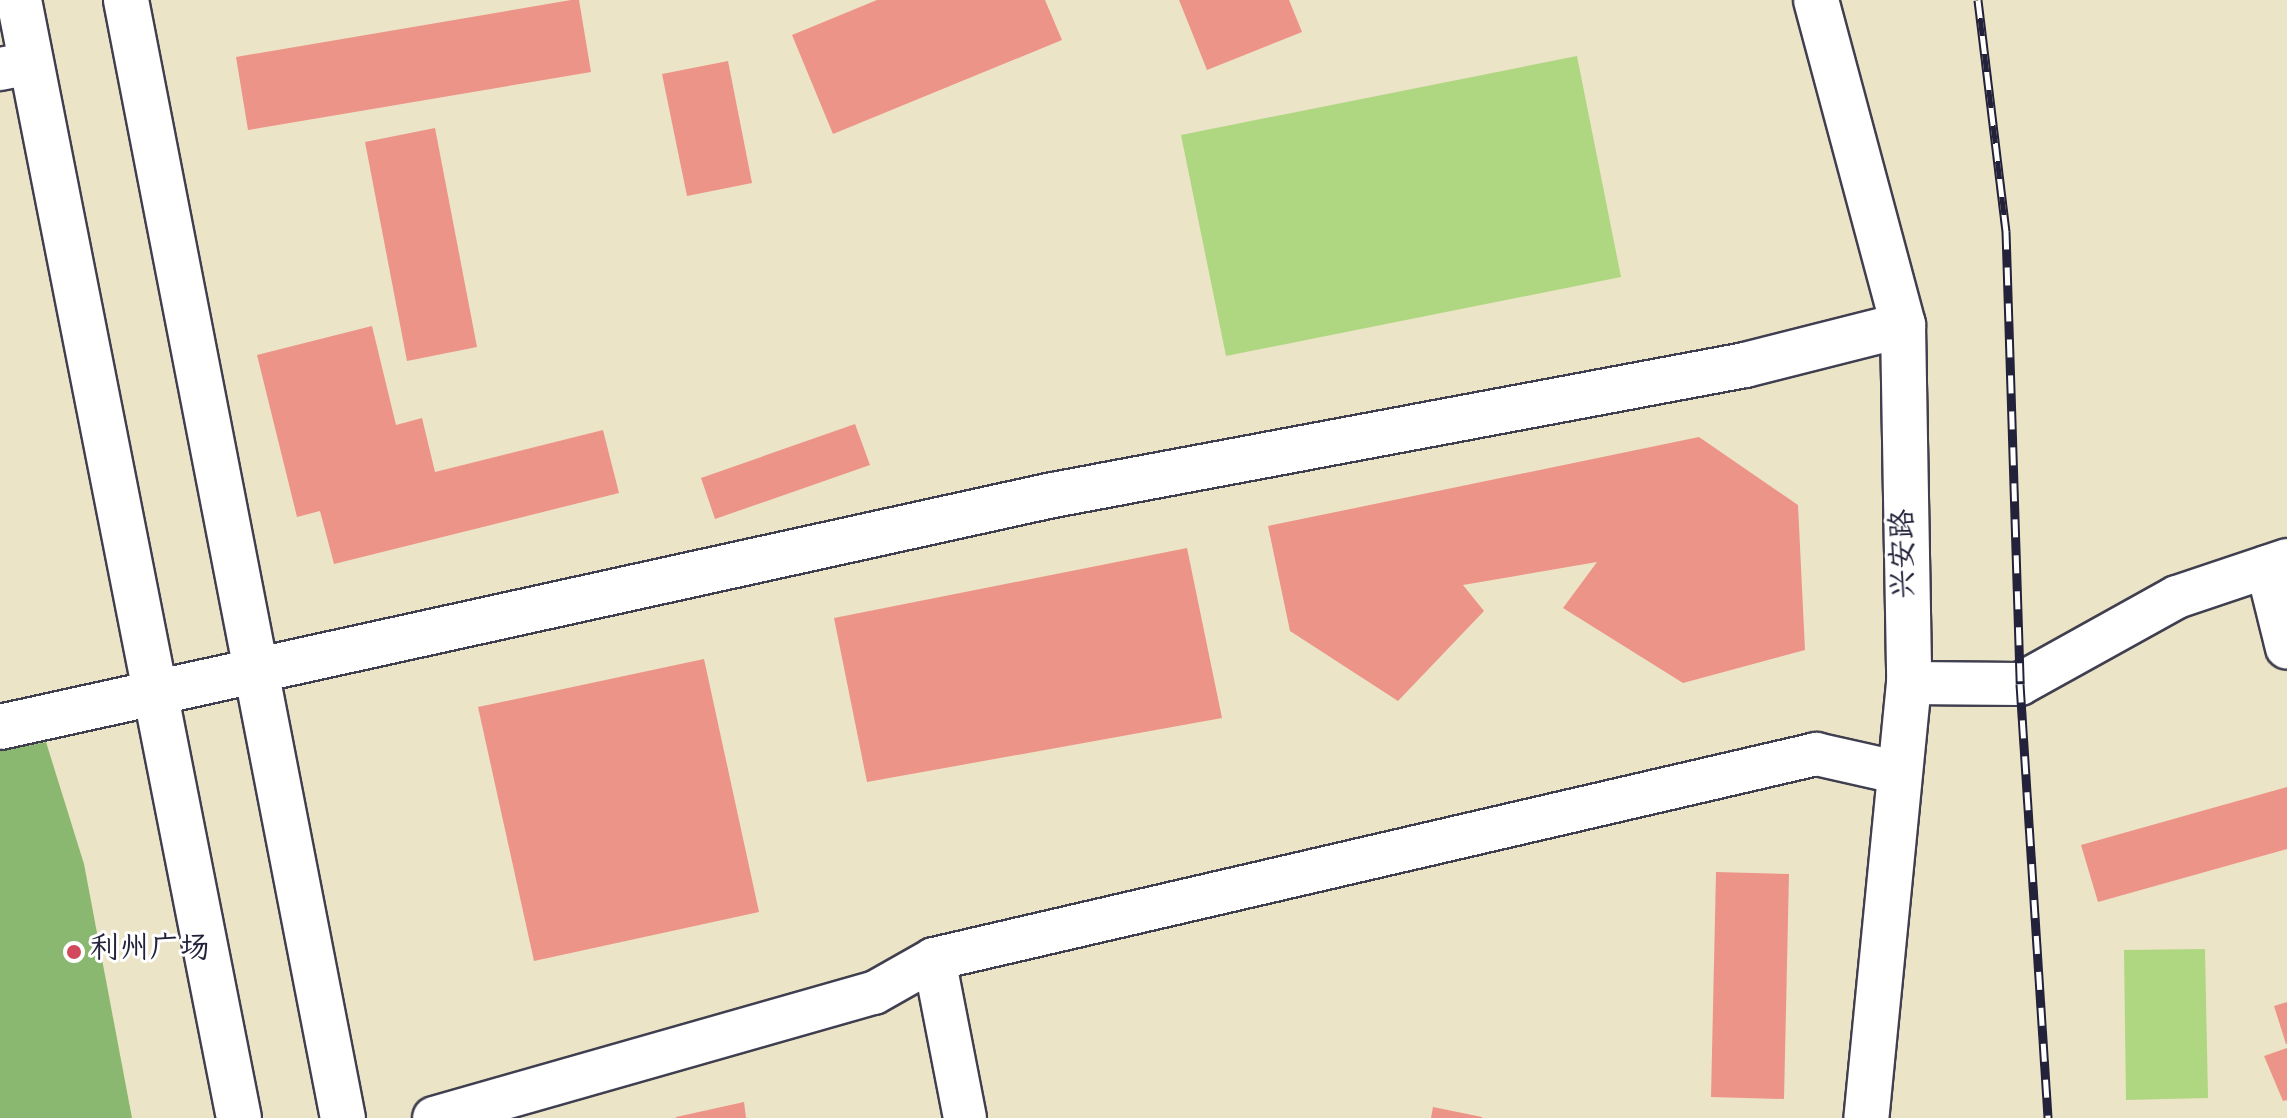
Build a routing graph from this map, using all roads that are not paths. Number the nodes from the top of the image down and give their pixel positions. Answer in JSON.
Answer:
{"nodes":[{"id":1,"x":19,"y":0,"type":"edge"},
{"id":2,"x":126,"y":0,"type":"edge"},
{"id":3,"x":1816,"y":0,"type":"edge"},
{"id":4,"x":15,"y":66,"type":"edge"},
{"id":5,"x":1903,"y":325,"type":"junction"},
{"id":6,"x":2277,"y":563,"type":"edge"},
{"id":7,"x":2287,"y":648,"type":"edge"},
{"id":8,"x":250,"y":667,"type":"junction"},
{"id":9,"x":1909,"y":683,"type":"junction"},
{"id":10,"x":150,"y":698,"type":"junction"},
{"id":11,"x":0,"y":727,"type":"edge"},
{"id":12,"x":1900,"y":773,"type":"junction"},
{"id":13,"x":934,"y":959,"type":"junction"},
{"id":14,"x":239,"y":1118,"type":"edge"},
{"id":15,"x":343,"y":1118,"type":"edge"},
{"id":16,"x":434,"y":1118,"type":"edge"},
{"id":17,"x":965,"y":1118,"type":"edge"},
{"id":18,"x":1866,"y":1118,"type":"edge"}],
"edges":[{"from":1,"to":4,"type":"main road"},
{"from":2,"to":8,"type":"main road"},
{"from":3,"to":5,"type":"main road","name":"兴安路"},
{"from":4,"to":10,"type":"main road"},
{"from":5,"to":8,"type":"main road"},
{"from":5,"to":9,"type":"main road","name":"兴安路"},
{"from":6,"to":7,"type":"street"},
{"from":6,"to":9,"type":"street"},
{"from":8,"to":10,"type":"main road"},
{"from":8,"to":15,"type":"main road"},
{"from":9,"to":12,"type":"main road","name":"兴安路"},
{"from":10,"to":11,"type":"main road"},
{"from":10,"to":14,"type":"main road"},
{"from":12,"to":13,"type":"street"},
{"from":12,"to":18,"type":"main road","name":"兴安路"},
{"from":13,"to":16,"type":"street"},
{"from":13,"to":17,"type":"street"}]}
